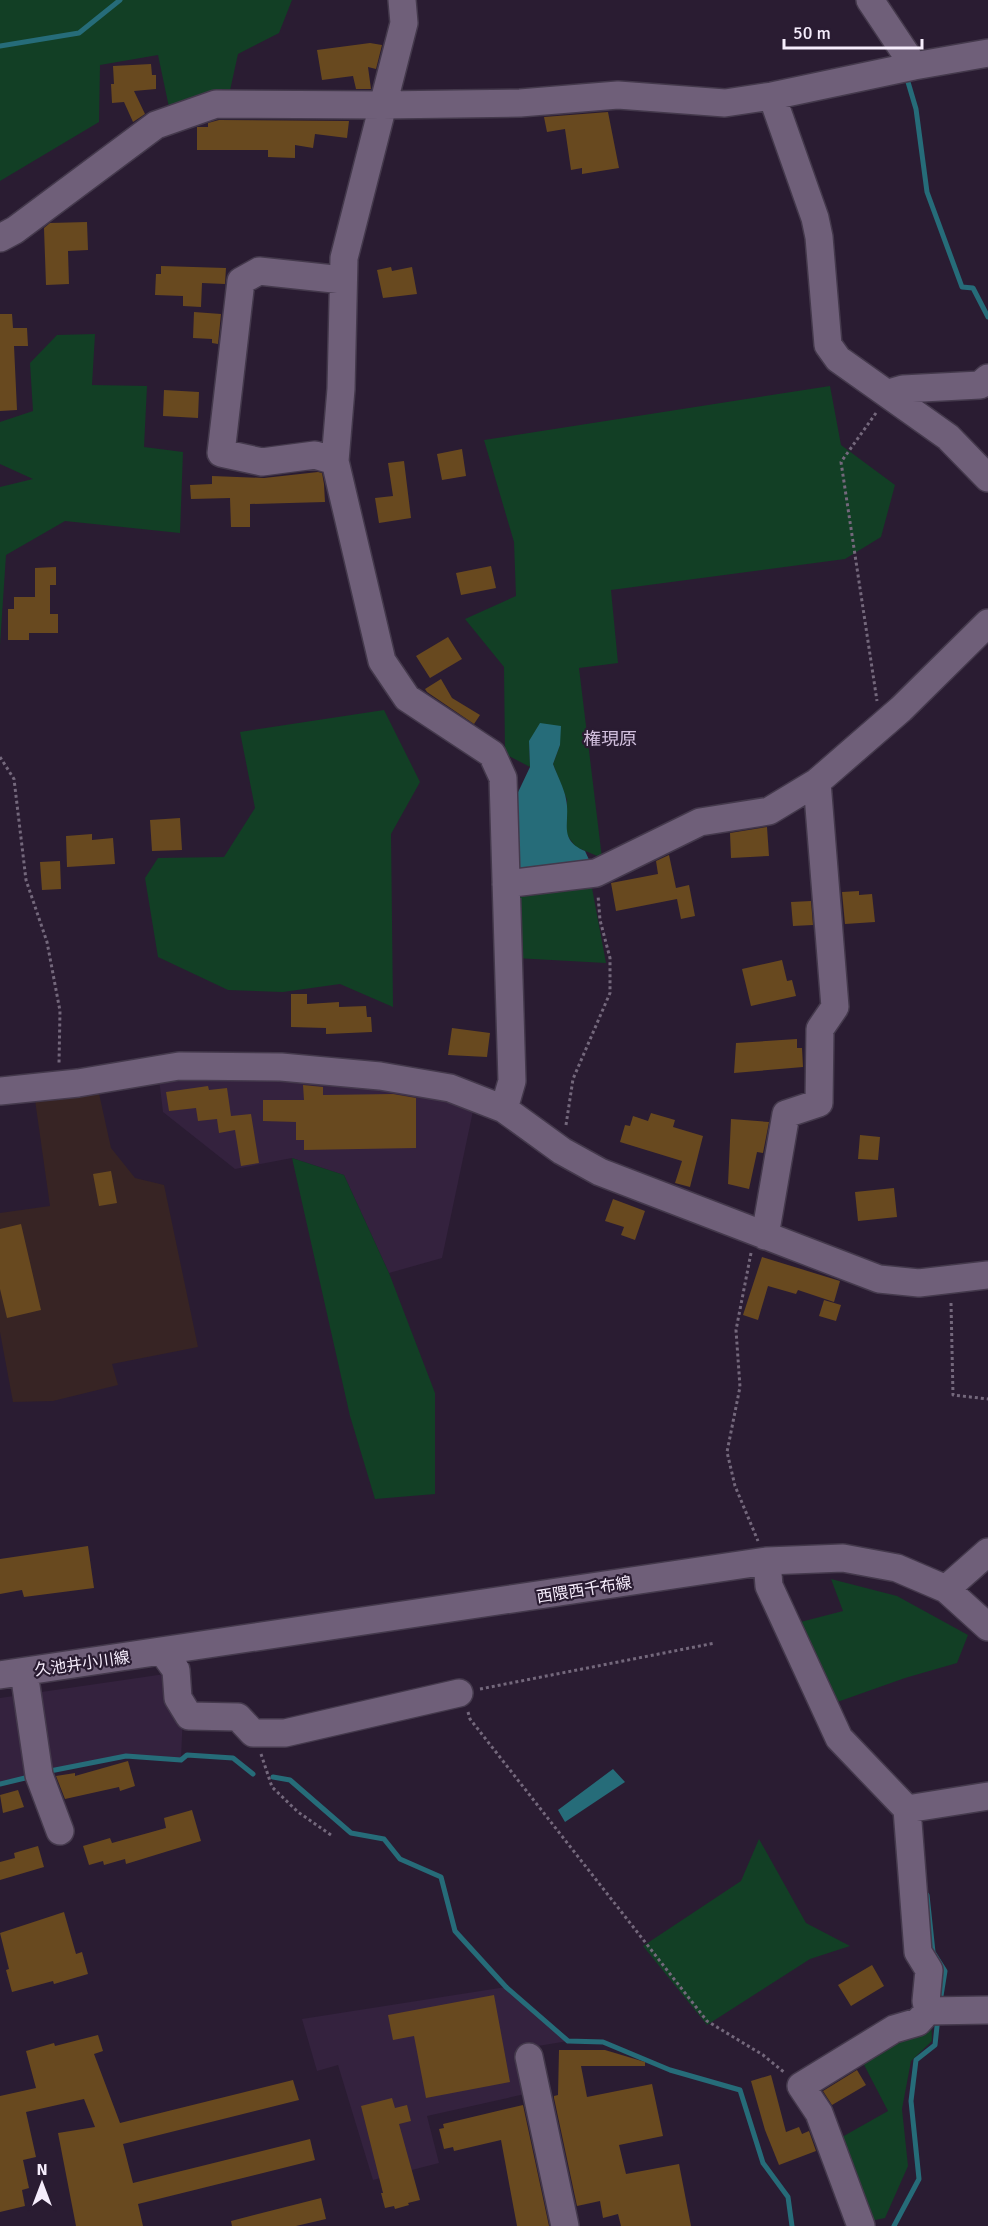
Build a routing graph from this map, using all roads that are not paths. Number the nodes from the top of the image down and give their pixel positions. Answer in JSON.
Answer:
{"nodes":[{"id":1,"x":402,"y":0,"type":"edge"},
{"id":2,"x":870,"y":0,"type":"edge"},
{"id":3,"x":988,"y":53,"type":"edge"},
{"id":4,"x":914,"y":66,"type":"junction"},
{"id":5,"x":772,"y":96,"type":"junction"},
{"id":6,"x":383,"y":105,"type":"junction"},
{"id":7,"x":0,"y":238,"type":"edge"},
{"id":8,"x":343,"y":280,"type":"junction"},
{"id":9,"x":988,"y":378,"type":"edge"},
{"id":10,"x":889,"y":393,"type":"junction"},
{"id":11,"x":336,"y":461,"type":"junction"},
{"id":12,"x":988,"y":478,"type":"edge"},
{"id":13,"x":988,"y":623,"type":"edge"},
{"id":14,"x":817,"y":782,"type":"junction"},
{"id":15,"x":506,"y":884,"type":"junction"},
{"id":16,"x":0,"y":1092,"type":"edge"},
{"id":17,"x":504,"y":1109,"type":"junction"},
{"id":18,"x":765,"y":1236,"type":"junction"},
{"id":19,"x":988,"y":1275,"type":"edge"},
{"id":20,"x":988,"y":1552,"type":"edge"},
{"id":21,"x":767,"y":1561,"type":"junction"},
{"id":22,"x":946,"y":1589,"type":"junction"},
{"id":23,"x":988,"y":1627,"type":"edge"},
{"id":24,"x":163,"y":1652,"type":"junction"},
{"id":25,"x":12,"y":1673,"type":"edge"},
{"id":26,"x":459,"y":1693,"type":"road end"},
{"id":27,"x":988,"y":1796,"type":"edge"},
{"id":28,"x":907,"y":1809,"type":"junction"},
{"id":29,"x":60,"y":1831,"type":"dead end"},
{"id":30,"x":936,"y":2010,"type":"junction"},
{"id":31,"x":988,"y":2010,"type":"edge"},
{"id":32,"x":529,"y":2058,"type":"dead end"},
{"id":33,"x":565,"y":2226,"type":"edge"},
{"id":34,"x":861,"y":2226,"type":"edge"}],
"edges":[{"from":1,"to":6,"type":"street"},
{"from":2,"to":4,"type":"street"},
{"from":3,"to":4,"type":"street"},
{"from":4,"to":5,"type":"street"},
{"from":5,"to":6,"type":"street"},
{"from":5,"to":10,"type":"street"},
{"from":6,"to":7,"type":"street"},
{"from":6,"to":8,"type":"street"},
{"from":8,"to":11,"type":"street"},
{"from":8,"to":11,"type":"street"},
{"from":9,"to":10,"type":"street"},
{"from":10,"to":12,"type":"street"},
{"from":11,"to":15,"type":"street"},
{"from":13,"to":14,"type":"street"},
{"from":14,"to":15,"type":"street"},
{"from":14,"to":18,"type":"street"},
{"from":15,"to":17,"type":"street"},
{"from":16,"to":17,"type":"street"},
{"from":17,"to":18,"type":"street"},
{"from":18,"to":19,"type":"street"},
{"from":20,"to":22,"type":"street"},
{"from":21,"to":22,"type":"street","name":"西隈西千布線"},
{"from":21,"to":24,"type":"street","name":"西隈西千布線"},
{"from":21,"to":28,"type":"street"},
{"from":22,"to":23,"type":"street","name":"西隈西千布線"},
{"from":24,"to":25,"type":"street","name":"久池井小川線"},
{"from":24,"to":26,"type":"street"},
{"from":25,"to":29,"type":"street"},
{"from":27,"to":28,"type":"street"},
{"from":28,"to":30,"type":"street"},
{"from":30,"to":31,"type":"street"},
{"from":30,"to":34,"type":"street"},
{"from":32,"to":33,"type":"street"}]}
